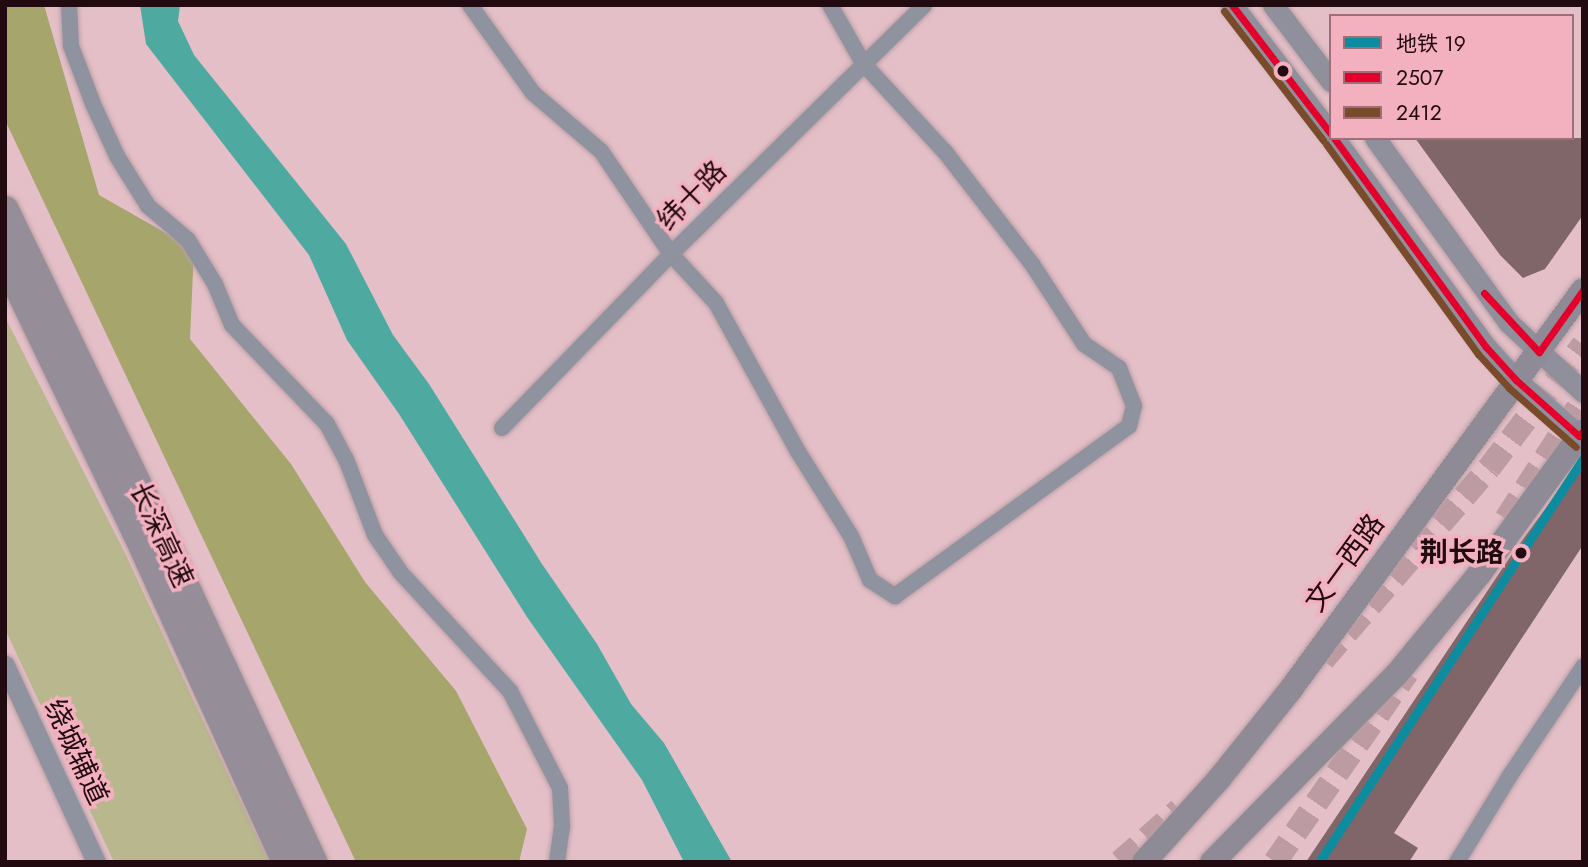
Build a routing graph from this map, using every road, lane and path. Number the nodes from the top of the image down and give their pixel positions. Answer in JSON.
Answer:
{"nodes":[{"id":1,"x":69,"y":5,"type":"edge"},
{"id":2,"x":470,"y":5,"type":"edge"},
{"id":3,"x":830,"y":5,"type":"edge"},
{"id":4,"x":924,"y":5,"type":"edge"},
{"id":5,"x":1232,"y":5,"type":"edge"},
{"id":6,"x":1273,"y":5,"type":"edge"},
{"id":7,"x":863,"y":63,"type":"junction"},
{"id":8,"x":1329,"y":78,"type":"edge"},
{"id":9,"x":1329,"y":131,"type":"edge"},
{"id":10,"x":1336,"y":140,"type":"edge"},
{"id":11,"x":1376,"y":140,"type":"edge"},
{"id":12,"x":5,"y":210,"type":"edge"},
{"id":13,"x":671,"y":254,"type":"junction"},
{"id":14,"x":5,"y":260,"type":"edge"},
{"id":15,"x":1583,"y":290,"type":"edge"},
{"id":16,"x":1539,"y":352,"type":"junction"},
{"id":17,"x":1516,"y":380,"type":"junction"},
{"id":18,"x":1583,"y":392,"type":"edge"},
{"id":19,"x":502,"y":428,"type":"dead end"},
{"id":20,"x":1582,"y":435,"type":"edge"},
{"id":21,"x":5,"y":665,"type":"edge"},
{"id":22,"x":1583,"y":667,"type":"edge"},
{"id":23,"x":96,"y":862,"type":"edge"},
{"id":24,"x":286,"y":862,"type":"edge"},
{"id":25,"x":313,"y":862,"type":"edge"},
{"id":26,"x":557,"y":862,"type":"edge"},
{"id":27,"x":1144,"y":862,"type":"edge"},
{"id":28,"x":1212,"y":862,"type":"edge"},
{"id":29,"x":1457,"y":862,"type":"edge"}],
"edges":[{"from":1,"to":26,"type":"street"},
{"from":2,"to":13,"type":"street"},
{"from":3,"to":7,"type":"street"},
{"from":4,"to":7,"type":"street","name":"纬十路"},
{"from":5,"to":9,"type":"main road"},
{"from":6,"to":8,"type":"main road"},
{"from":7,"to":13,"type":"street","name":"纬十路"},
{"from":7,"to":13,"type":"street"},
{"from":10,"to":17,"type":"main road"},
{"from":11,"to":16,"type":"main road"},
{"from":12,"to":25,"type":"highway","name":"长深高速"},
{"from":13,"to":19,"type":"street","name":"纬十路"},
{"from":14,"to":24,"type":"highway","name":"长深高速"},
{"from":15,"to":16,"type":"main road","name":"文一西路"},
{"from":16,"to":17,"type":"main road","name":"文一西路"},
{"from":16,"to":18,"type":"main road"},
{"from":17,"to":20,"type":"main road"},
{"from":17,"to":27,"type":"main road","name":"文一西路"},
{"from":20,"to":28,"type":"main road"},
{"from":21,"to":23,"type":"street","name":"绕城辅道"},
{"from":22,"to":29,"type":"street"}]}
